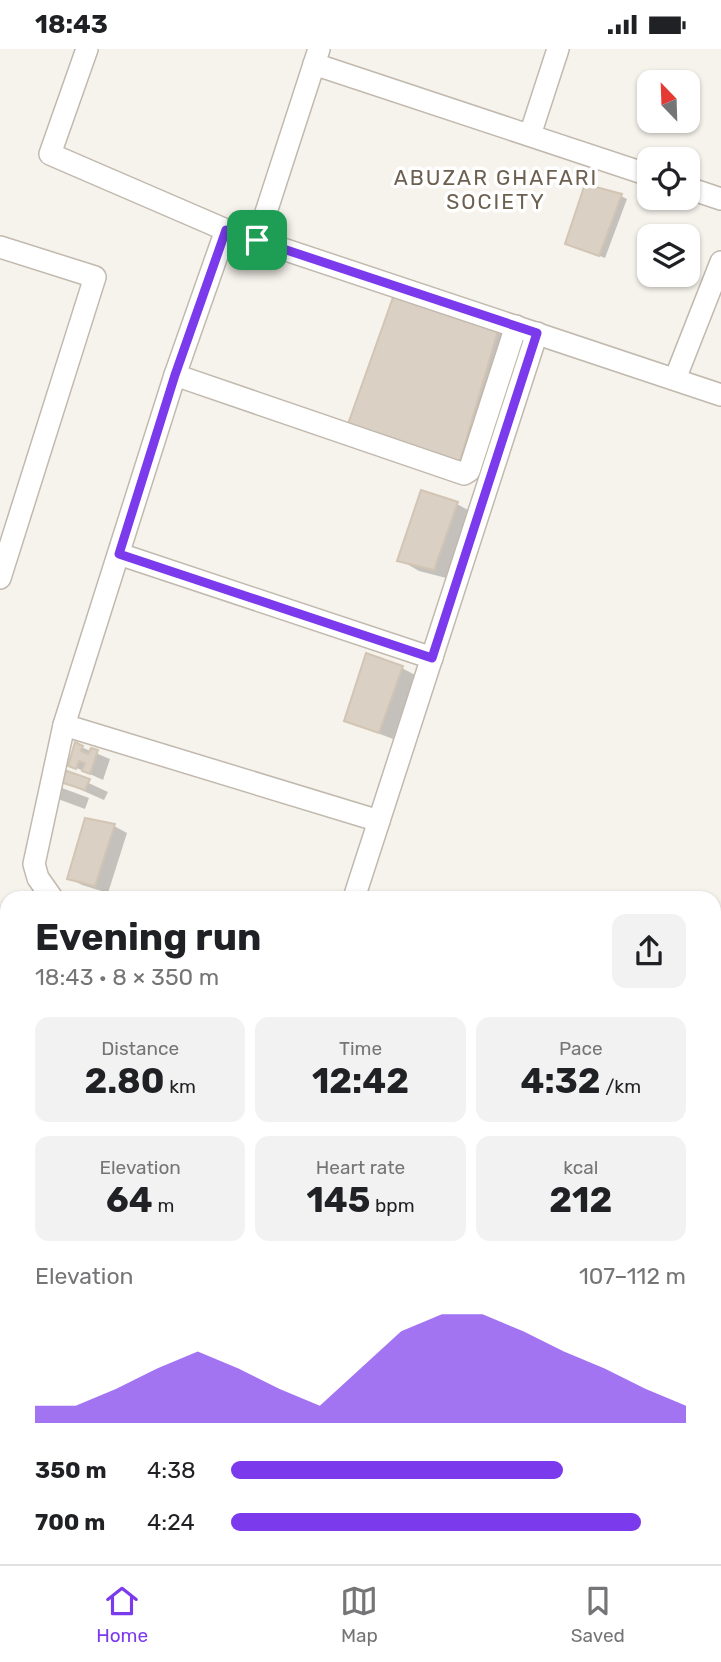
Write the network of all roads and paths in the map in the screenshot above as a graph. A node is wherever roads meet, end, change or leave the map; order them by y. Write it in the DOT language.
graph roads {
  1 [pos="87,49"];
  2 [pos="558,49"];
  3 [pos="317,56"];
  4 [pos="530,135"];
  5 [pos="637,171"];
  6 [pos="700,192"];
  7 [pos="721,199"];
  8 [pos="226,230"];
  9 [pos="257,240"];
  10 [pos="0,247"];
  11 [pos="721,262"];
  12 [pos="516,326"];
  13 [pos="537,333"];
  14 [pos="175,375"];
  15 [pos="675,379"];
  16 [pos="721,395"];
  17 [pos="119,554"];
  18 [pos="0,578"];
  19 [pos="432,658"];
  20 [pos="64,725"];
  21 [pos="379,821"];
  22 [pos="47,891"];
  23 [pos="357,891"];
  1 -- 8 [label="street"];
  2 -- 4 [label="street"];
  3 -- 4 [label="street"];
  3 -- 9 [label="street"];
  4 -- 5 [label="street"];
  6 -- 7 [label="street"];
  8 -- 9 [label="street"];
  8 -- 14 [label="street"];
  9 -- 12 [label="street"];
  10 -- 18 [label="street"];
  11 -- 15 [label="street"];
  12 -- 13 [label="street"];
  12 -- 14 [label="street"];
  13 -- 15 [label="street"];
  13 -- 19 [label="street"];
  14 -- 17 [label="street"];
  15 -- 16 [label="street"];
  17 -- 19 [label="street"];
  17 -- 20 [label="street"];
  19 -- 21 [label="street"];
  20 -- 21 [label="street"];
  20 -- 22 [label="street"];
  21 -- 23 [label="street"];
}
